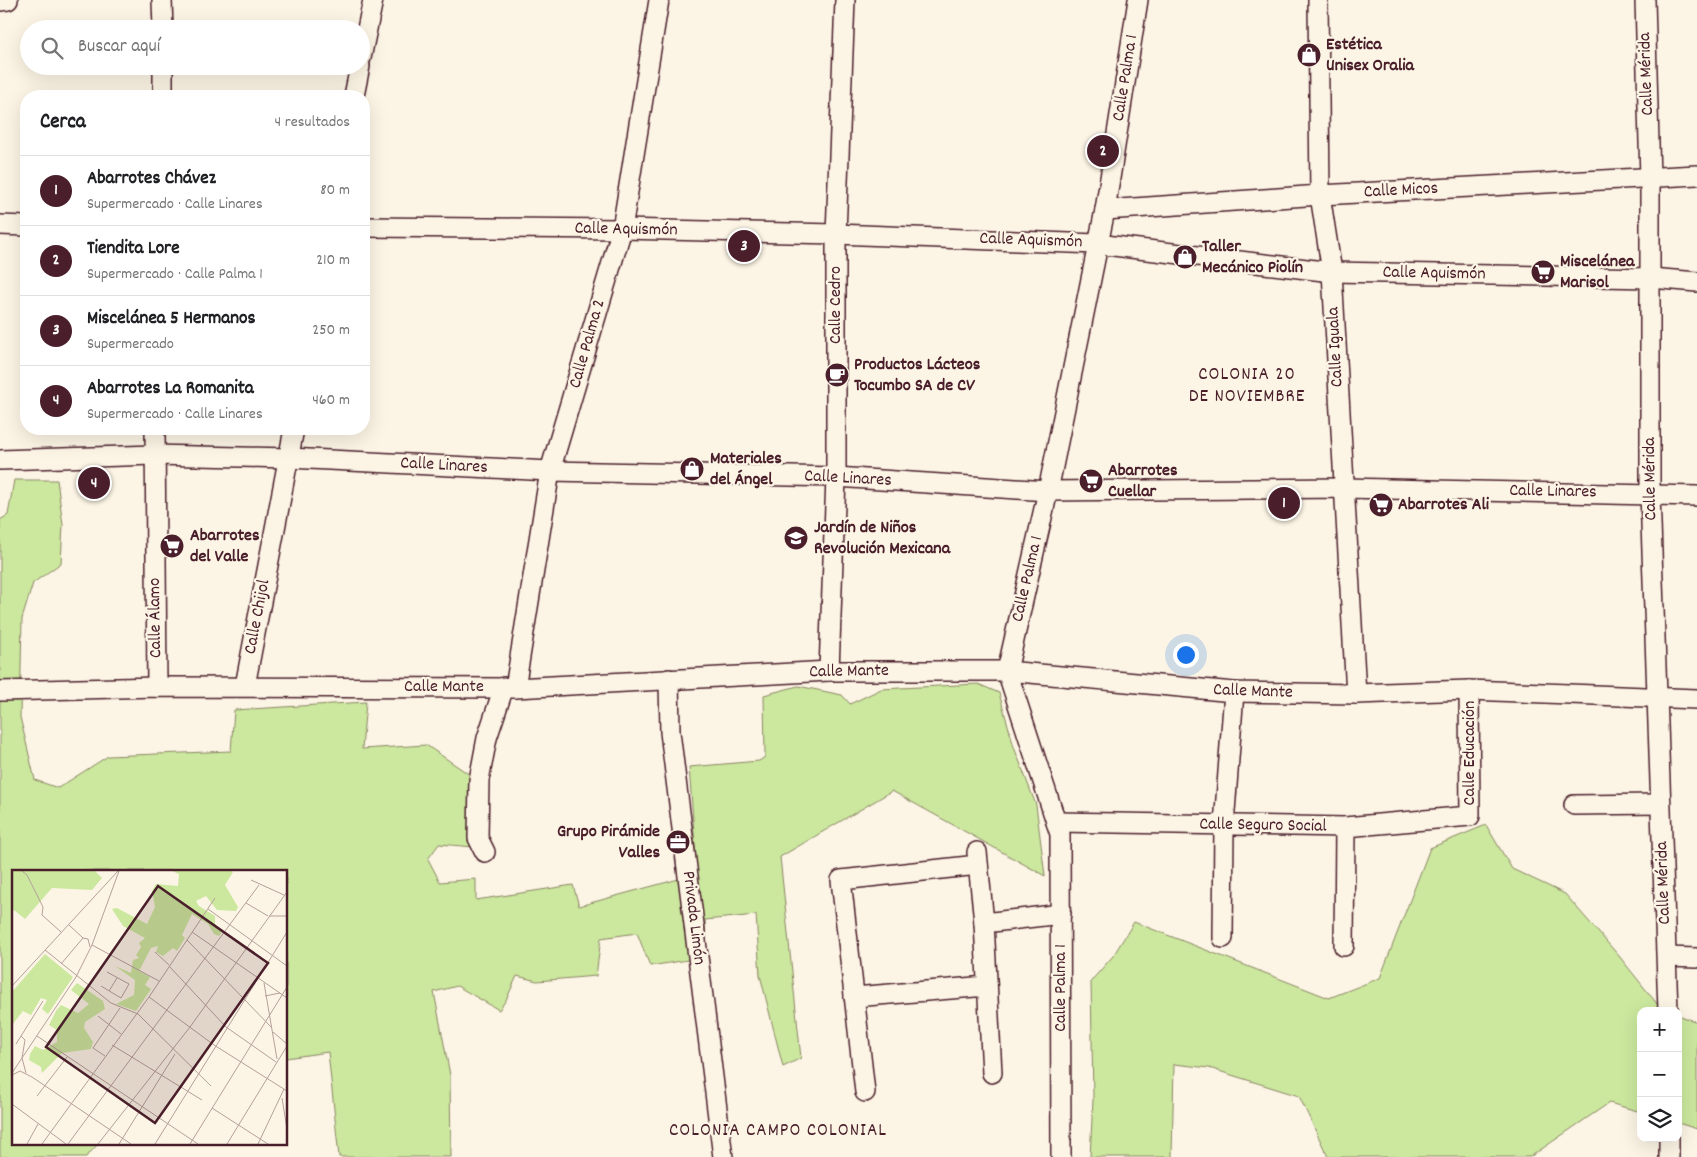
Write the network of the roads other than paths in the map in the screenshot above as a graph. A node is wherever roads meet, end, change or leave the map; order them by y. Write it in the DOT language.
graph roads {
  1 [pos="8,0"];
  2 [pos="162,0"];
  3 [pos="373,0"];
  4 [pos="659,0"];
  5 [pos="845,0"];
  6 [pos="1138,0"];
  7 [pos="1318,0"];
  8 [pos="1645,0"];
  9 [pos="0,1"];
  10 [pos="162,20"];
  11 [pos="369,20"];
  12 [pos="163,75"];
  13 [pos="358,75"];
  14 [pos="163,90"];
  15 [pos="355,90"];
  16 [pos="1697,175"];
  17 [pos="1650,178"];
  18 [pos="1320,195"];
  19 [pos="1105,210"];
  20 [pos="0,225"];
  21 [pos="20,226"];
  22 [pos="370,227"];
  23 [pos="622,229"];
  24 [pos="836,234"];
  25 [pos="1097,244"];
  26 [pos="1332,272"];
  27 [pos="1651,278"];
  28 [pos="1697,282"];
  29 [pos="155,435"];
  30 [pos="293,435"];
  31 [pos="154,455"];
  32 [pos="289,458"];
  33 [pos="0,460"];
  34 [pos="550,471"];
  35 [pos="836,477"];
  36 [pos="1344,488"];
  37 [pos="1048,491"];
  38 [pos="1650,494"];
  39 [pos="1697,496"];
  40 [pos="829,671"];
  41 [pos="1007,671"];
  42 [pos="669,679"];
  43 [pos="245,686"];
  44 [pos="157,687"];
  45 [pos="510,687"];
  46 [pos="1469,690"];
  47 [pos="0,691"];
  48 [pos="1234,692"];
  49 [pos="1356,694"];
  50 [pos="1658,698"];
  51 [pos="1697,699"];
  52 [pos="1660,804"];
  53 [pos="1574,805"];
  54 [pos="1470,816"];
  55 [pos="1056,822"];
  56 [pos="1224,825"];
  57 [pos="1345,827"];
  58 [pos="485,852"];
  59 [pos="1061,914"];
  60 [pos="984,923"];
  61 [pos="1223,938"];
  62 [pos="1344,946"];
  63 [pos="1667,957"];
  64 [pos="1697,958"];
  65 [pos="987,986"];
  66 [pos="854,997"];
  67 [pos="1668,1007"];
  68 [pos="992,1073"];
  69 [pos="865,1092"];
  70 [pos="1669,1142"];
  71 [pos="723,1157"];
  72 [pos="1061,1157"];
  73 [pos="1669,1157"];
  1 -- 9 [label="street"];
  2 -- 10 [label="street"];
  3 -- 11 [label="street"];
  4 -- 23 [label="street, Calle Palma 2"];
  5 -- 24 [label="street, Calle Cedro"];
  6 -- 19 [label="street, Calle Palma 1"];
  7 -- 18 [label="street, Calle Iguala"];
  8 -- 17 [label="street, Calle Mérida"];
  12 -- 14 [label="street"];
  13 -- 15 [label="street"];
  16 -- 17 [label="street, Calle Micos"];
  17 -- 18 [label="street, Calle Micos"];
  17 -- 27 [label="street, Calle Mérida"];
  18 -- 19 [label="street, Calle Micos"];
  18 -- 26 [label="street, Calle Iguala"];
  19 -- 25 [label="street, Calle Palma 1"];
  20 -- 21 [label="street"];
  22 -- 23 [label="street, Calle Aquismón"];
  23 -- 24 [label="street, Calle Aquismón"];
  23 -- 34 [label="street, Calle Palma 2"];
  24 -- 25 [label="street, Calle Aquismón"];
  24 -- 35 [label="street, Calle Cedro"];
  25 -- 26 [label="street, Calle Aquismón"];
  25 -- 37 [label="street, Calle Palma 1"];
  26 -- 27 [label="street, Calle Aquismón"];
  26 -- 36 [label="street, Calle Iguala"];
  27 -- 28 [label="street, Calle Aquismón"];
  27 -- 38 [label="street, Calle Mérida"];
  29 -- 31 [label="street, Calle Álamo"];
  30 -- 32 [label="street, Calle Chijol"];
  31 -- 32 [label="street, Calle Linares"];
  31 -- 33 [label="street, Calle Linares"];
  31 -- 44 [label="street, Calle Álamo"];
  32 -- 34 [label="street, Calle Linares"];
  32 -- 43 [label="street, Calle Chijol"];
  34 -- 35 [label="street, Calle Linares"];
  34 -- 45 [label="street, Calle Palma 2"];
  35 -- 37 [label="street, Calle Linares"];
  35 -- 40 [label="street, Calle Cedro"];
  36 -- 37 [label="street, Calle Linares"];
  36 -- 38 [label="street, Calle Linares"];
  36 -- 49 [label="street, Calle Iguala"];
  37 -- 41 [label="street, Calle Palma 1"];
  38 -- 39 [label="street, Calle Linares"];
  38 -- 50 [label="street, Calle Mérida"];
  40 -- 41 [label="street, Calle Mante"];
  40 -- 42 [label="street, Calle Mante"];
  41 -- 48 [label="street, Calle Mante"];
  41 -- 55 [label="street, Calle Palma 1"];
  42 -- 45 [label="street, Calle Mante"];
  42 -- 71 [label="street, Privada Limón"];
  43 -- 44 [label="street, Calle Mante"];
  43 -- 45 [label="street, Calle Mante"];
  44 -- 47 [label="street, Calle Mante"];
  45 -- 58 [label="street, Calle Palma 2"];
  46 -- 49 [label="street, Calle Mante"];
  46 -- 50 [label="street, Calle Mante"];
  46 -- 54 [label="street, Calle Educación"];
  48 -- 49 [label="street, Calle Mante"];
  48 -- 56 [label="street"];
  50 -- 51 [label="street, Calle Mante"];
  50 -- 52 [label="street, Calle Mérida"];
  52 -- 53 [label="street"];
  52 -- 63 [label="street, Calle Mérida"];
  54 -- 57 [label="street, Calle Seguro Social"];
  55 -- 56 [label="street, Calle Seguro Social"];
  55 -- 59 [label="street, Calle Palma 1"];
  56 -- 57 [label="street, Calle Seguro Social"];
  56 -- 61 [label="street"];
  57 -- 62 [label="street"];
  59 -- 60 [label="street"];
  59 -- 72 [label="street, Calle Palma 1"];
  60 -- 65 [label="street"];
  60 -- 66 [label="street"];
  63 -- 64 [label="street"];
  63 -- 67 [label="street, Calle Mérida"];
  65 -- 66 [label="street"];
  65 -- 68 [label="street"];
  66 -- 69 [label="street"];
  70 -- 73 [label="street"];
}
